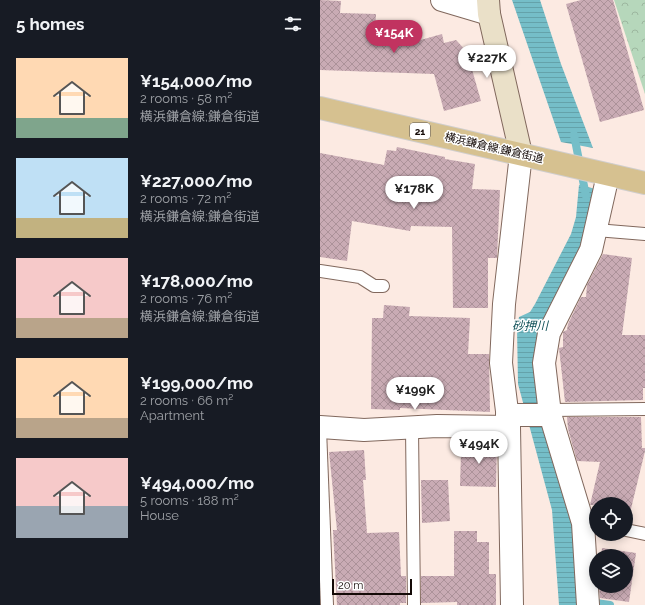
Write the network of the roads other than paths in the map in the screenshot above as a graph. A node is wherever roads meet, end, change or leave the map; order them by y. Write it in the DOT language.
graph roads {
  1 [pos="442,0"];
  2 [pos="489,7"];
  3 [pos="320,108"];
  4 [pos="521,154"];
  5 [pos="604,174"];
  6 [pos="645,183"];
  7 [pos="596,230"];
  8 [pos="645,234"];
  9 [pos="320,271"];
  10 [pos="383,286"];
  11 [pos="645,409"];
  12 [pos="550,412"];
  13 [pos="508,421"];
  14 [pos="320,428"];
  15 [pos="412,428"];
  16 [pos="589,520"];
  17 [pos="633,531"];
  18 [pos="645,534"];
  19 [pos="590,541"];
  20 [pos="588,599"];
  21 [pos="326,605"];
  22 [pos="414,605"];
  23 [pos="512,605"];
  1 -- 2 [label="street"];
  2 -- 4 [label="street"];
  3 -- 4 [label="main road, 横浜鎌倉線;鎌倉街道 / 21"];
  4 -- 5 [label="main road, 横浜鎌倉線;鎌倉街道 / 21"];
  4 -- 13 [label="street"];
  5 -- 6 [label="main road, 横浜鎌倉線;鎌倉街道 / 21"];
  5 -- 7 [label="street"];
  7 -- 8 [label="lane"];
  7 -- 12 [label="street"];
  9 -- 10 [label="lane"];
  11 -- 12 [label="lane"];
  12 -- 13 [label="street"];
  12 -- 16 [label="street"];
  13 -- 15 [label="street"];
  13 -- 23 [label="street"];
  14 -- 15 [label="street"];
  14 -- 21 [label="lane"];
  15 -- 22 [label="lane"];
  17 -- 18 [label="lane"];
  19 -- 20 [label="street"];
}
